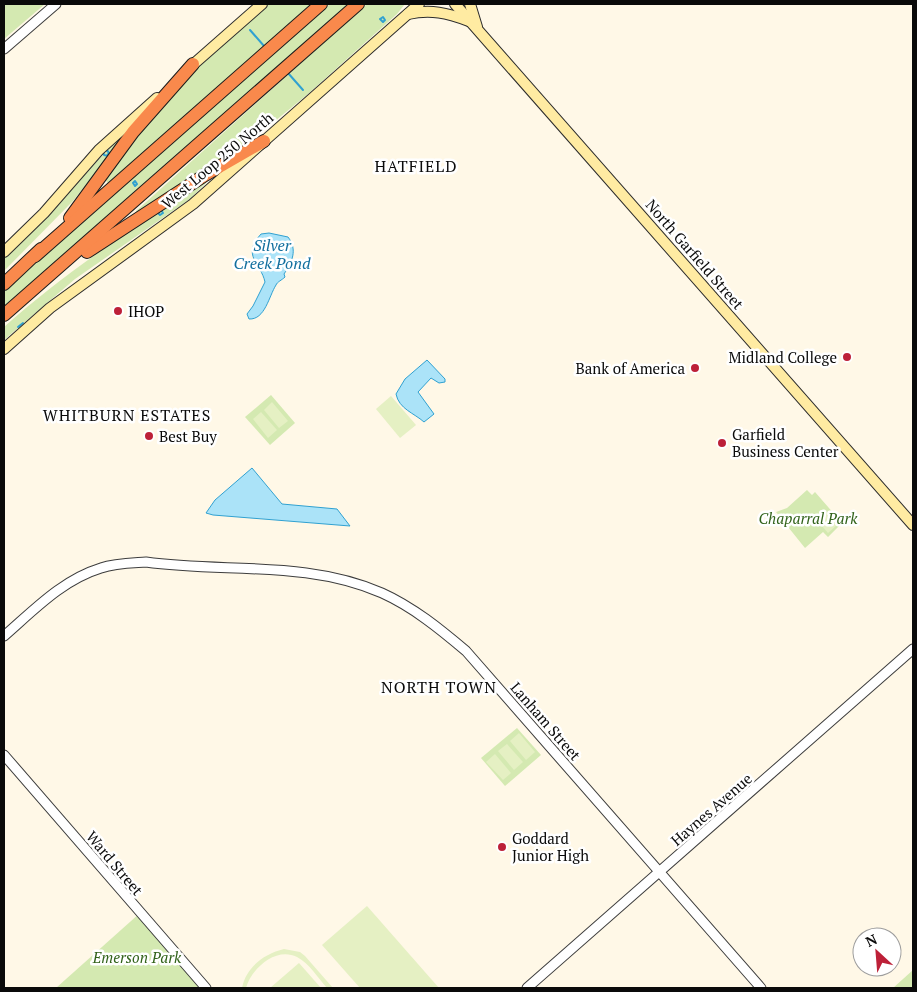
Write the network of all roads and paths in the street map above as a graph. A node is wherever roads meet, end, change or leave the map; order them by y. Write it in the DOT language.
graph roads {
  1 [pos="56,4"];
  2 [pos="262,4"];
  3 [pos="321,4"];
  4 [pos="358,4"];
  5 [pos="410,4"];
  6 [pos="419,4"];
  7 [pos="454,4"];
  8 [pos="470,4"];
  9 [pos="407,14"];
  10 [pos="469,20"];
  11 [pos="478,30"];
  12 [pos="4,49"];
  13 [pos="193,64"];
  14 [pos="264,141"];
  15 [pos="4,252"];
  16 [pos="35,256"];
  17 [pos="4,284"];
  18 [pos="15,306"];
  19 [pos="4,316"];
  20 [pos="4,349"];
  21 [pos="913,525"];
  22 [pos="4,636"];
  23 [pos="913,649"];
  24 [pos="4,756"];
  25 [pos="660,872"];
  26 [pos="206,988"];
  27 [pos="527,988"];
  28 [pos="761,988"];
  1 -- 12 [label="street"];
  2 -- 13 [label="main road"];
  3 -- 16 [label="highway"];
  4 -- 18 [label="highway"];
  5 -- 9 [label="main road"];
  6 -- 9 [label="main road, West Loop 250 North"];
  7 -- 10 [label="main road, North Garfield Street"];
  8 -- 11 [label="main road"];
  9 -- 10 [label="main road"];
  9 -- 14 [label="main road, West Loop 250 North"];
  10 -- 11 [label="main road, North Garfield Street"];
  11 -- 21 [label="main road, North Garfield Street"];
  13 -- 15 [label="main road"];
  13 -- 16 [label="highway"];
  14 -- 18 [label="highway"];
  14 -- 20 [label="main road, West Loop 250 North"];
  16 -- 17 [label="highway"];
  18 -- 19 [label="highway"];
  22 -- 25 [label="street, Lanham Street"];
  23 -- 25 [label="street, Haynes Avenue"];
  24 -- 26 [label="street, Ward Street"];
  25 -- 27 [label="street, Haynes Avenue"];
  25 -- 28 [label="street, Lanham Street"];
}
